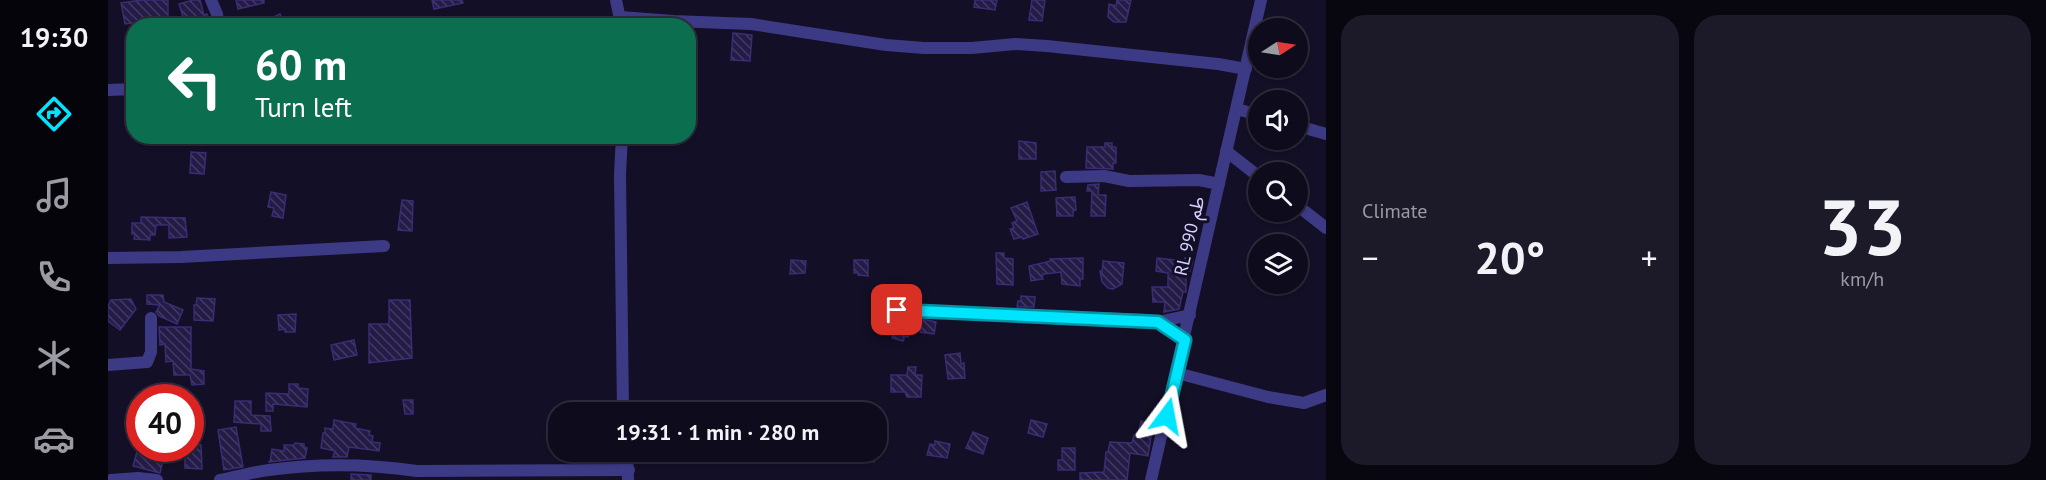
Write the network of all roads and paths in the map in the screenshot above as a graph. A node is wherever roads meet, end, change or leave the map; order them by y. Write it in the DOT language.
graph roads {
  1 [pos="211,0"];
  2 [pos="616,0"];
  3 [pos="1262,0"];
  4 [pos="218,18"];
  5 [pos="619,18"];
  6 [pos="696,22"];
  7 [pos="1246,69"];
  8 [pos="126,89"];
  9 [pos="108,90"];
  10 [pos="1237,109"];
  11 [pos="1248,112"];
  12 [pos="1308,129"];
  13 [pos="1326,134"];
  14 [pos="622,144"];
  15 [pos="1226,151"];
  16 [pos="1248,168"];
  17 [pos="1066,177"];
  18 [pos="1219,184"];
  19 [pos="1308,214"];
  20 [pos="1326,228"];
  21 [pos="384,246"];
  22 [pos="108,258"];
  23 [pos="897,310"];
  24 [pos="1190,315"];
  25 [pos="152,318"];
  26 [pos="1158,322"];
  27 [pos="1185,340"];
  28 [pos="108,365"];
  29 [pos="1177,374"];
  30 [pos="1326,395"];
  31 [pos="623,402"];
  32 [pos="628,475"];
  33 [pos="111,480"];
  34 [pos="157,480"];
  35 [pos="220,480"];
  36 [pos="1151,480"];
  1 -- 4 [label="street"];
  2 -- 5 [label="street"];
  3 -- 7 [label="street, RL طم 990"];
  6 -- 7 [label="street"];
  7 -- 10 [label="street, RL طم 990"];
  8 -- 9 [label="street"];
  10 -- 11 [label="street"];
  10 -- 15 [label="street, RL طم 990"];
  12 -- 13 [label="street"];
  14 -- 31 [label="street"];
  15 -- 16 [label="street"];
  15 -- 18 [label="street, RL طم 990"];
  17 -- 18 [label="street"];
  18 -- 24 [label="street, RL طم 990"];
  19 -- 20 [label="street"];
  21 -- 22 [label="street"];
  23 -- 26 [label="street"];
  24 -- 26 [label="street"];
  24 -- 27 [label="street, RL طم 990"];
  25 -- 28 [label="street"];
  26 -- 27 [label="street"];
  27 -- 29 [label="street, RL طم 990"];
  29 -- 30 [label="street"];
  29 -- 36 [label="street, RL طم 990"];
  32 -- 35 [label="street"];
  33 -- 34 [label="street"];
}
